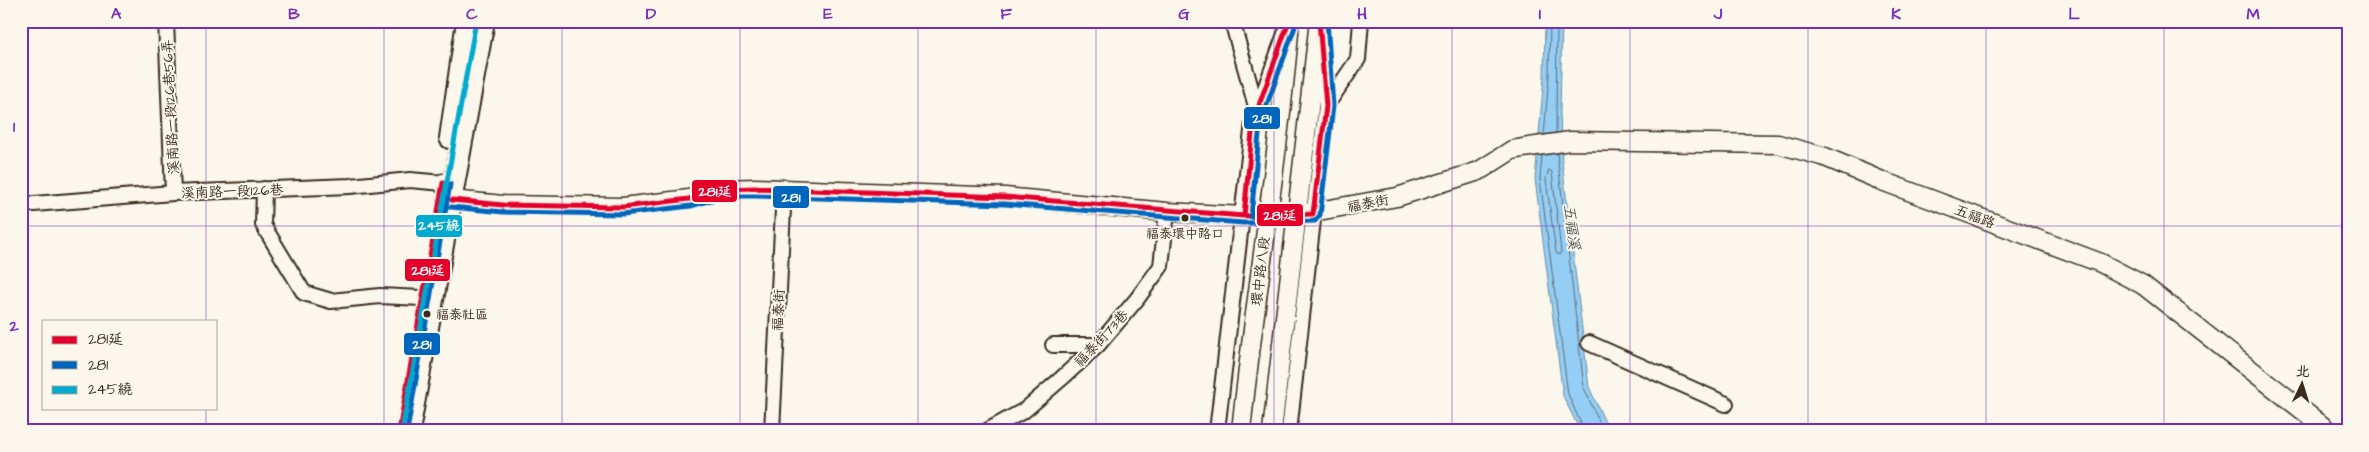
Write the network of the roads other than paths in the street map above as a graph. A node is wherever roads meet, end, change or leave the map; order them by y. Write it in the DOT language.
graph roads {
  1 [pos="166,21"];
  2 [pos="467,21"];
  3 [pos="484,21"];
  4 [pos="1232,21"];
  5 [pos="1289,21"];
  6 [pos="1361,21"];
  7 [pos="1319,22"];
  8 [pos="1326,106"];
  9 [pos="1257,110"];
  10 [pos="1523,148"];
  11 [pos="784,189"];
  12 [pos="264,190"];
  13 [pos="447,191"];
  14 [pos="174,193"];
  15 [pos="21,206"];
  16 [pos="1167,212"];
  17 [pos="1304,214"];
  18 [pos="1244,216"];
  19 [pos="1267,216"];
  20 [pos="426,292"];
  21 [pos="1589,343"];
  22 [pos="1053,345"];
  23 [pos="1098,345"];
  24 [pos="1726,404"];
  25 [pos="399,431"];
  26 [pos="409,431"];
  27 [pos="772,431"];
  28 [pos="987,431"];
  29 [pos="1217,431"];
  30 [pos="1241,431"];
  31 [pos="1272,431"];
  32 [pos="1289,431"];
  33 [pos="2329,431"];
  1 -- 14 [label="street, 溪南路一段126巷56弄"];
  2 -- 13 [label="main road"];
  3 -- 13 [label="main road"];
  4 -- 9 [label="street, 環中路八段"];
  5 -- 9 [label="street, 環中路八段"];
  5 -- 19 [label="street, 環中路八段"];
  6 -- 8 [label="street"];
  7 -- 8 [label="street"];
  7 -- 17 [label="street"];
  8 -- 17 [label="street"];
  9 -- 18 [label="street, 環中路八段"];
  10 -- 17 [label="street, 福泰街"];
  10 -- 33 [label="street, 五福路"];
  11 -- 13 [label="street, 福泰街"];
  11 -- 16 [label="street, 福泰街"];
  11 -- 27 [label="street, 福泰街"];
  12 -- 13 [label="street, 溪南路一段126巷"];
  12 -- 14 [label="street, 溪南路一段126巷"];
  12 -- 20 [label="street"];
  13 -- 20 [label="main road"];
  14 -- 15 [label="street, 溪南路一段126巷"];
  16 -- 18 [label="street, 福泰街"];
  16 -- 23 [label="street, 福泰街73巷"];
  17 -- 19 [label="street, 福泰街"];
  17 -- 31 [label="street"];
  17 -- 32 [label="street"];
  18 -- 19 [label="street, 福泰街"];
  18 -- 29 [label="street, 環中路八段"];
  19 -- 30 [label="street, 環中路八段"];
  20 -- 25 [label="main road"];
  20 -- 26 [label="main road"];
  21 -- 24 [label="street"];
  22 -- 23 [label="street"];
  23 -- 28 [label="street, 福泰街73巷"];
}
